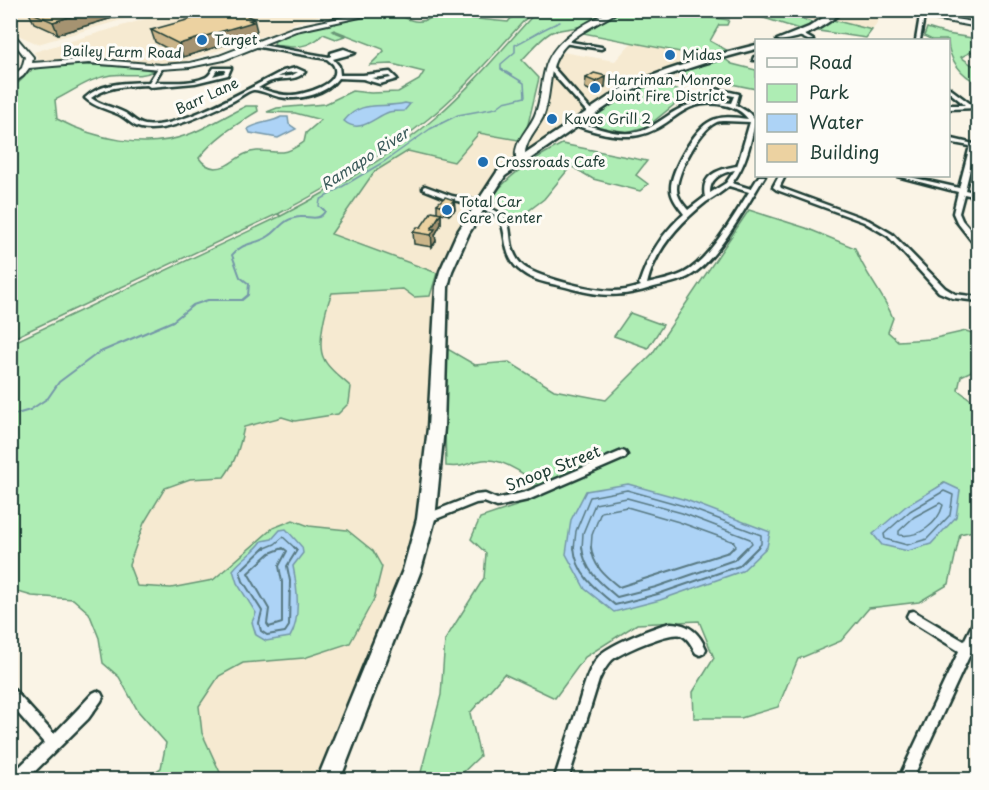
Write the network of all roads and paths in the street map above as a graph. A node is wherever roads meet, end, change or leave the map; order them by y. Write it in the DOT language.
graph roads {
  1 [pos="389,10"];
  2 [pos="617,10"];
  3 [pos="841,10"];
  4 [pos="890,10"];
  5 [pos="922,16"];
  6 [pos="978,26"];
  7 [pos="10,32"];
  8 [pos="799,34"];
  9 [pos="784,39"];
  10 [pos="809,39"];
  11 [pos="918,39"];
  12 [pos="565,42"];
  13 [pos="259,43"];
  14 [pos="755,47"];
  15 [pos="601,48"];
  16 [pos="28,63"];
  17 [pos="549,66"];
  18 [pos="161,67"];
  19 [pos="337,76"];
  20 [pos="363,77"];
  21 [pos="209,78"];
  22 [pos="271,79"];
  23 [pos="10,83"];
  24 [pos="150,84"];
  25 [pos="253,88"];
  26 [pos="950,90"];
  27 [pos="716,91"];
  28 [pos="978,105"];
  29 [pos="733,106"];
  30 [pos="950,106"];
  31 [pos="970,106"];
  32 [pos="590,112"];
  33 [pos="754,120"];
  34 [pos="574,123"];
  35 [pos="950,140"];
  36 [pos="976,146"];
  37 [pos="520,159"];
  38 [pos="740,166"];
  39 [pos="761,177"];
  40 [pos="781,177"];
  41 [pos="904,177"];
  42 [pos="728,184"];
  43 [pos="425,188"];
  44 [pos="961,190"];
  45 [pos="752,191"];
  46 [pos="978,195"];
  47 [pos="708,198"];
  48 [pos="480,206"];
  49 [pos="687,213"];
  50 [pos="978,243"];
  51 [pos="645,287"];
  52 [pos="978,299"];
  53 [pos="622,455"];
  54 [pos="426,519"];
  55 [pos="913,616"];
  56 [pos="978,626"];
  57 [pos="700,649"];
  58 [pos="967,649"];
  59 [pos="10,694"];
  60 [pos="97,697"];
  61 [pos="53,743"];
  62 [pos="16,780"];
  63 [pos="328,780"];
  64 [pos="561,780"];
  65 [pos="905,780"];
  1 -- 13 [label="street, Bailey Farm Road"];
  2 -- 12 [label="street"];
  3 -- 8 [label="main road"];
  4 -- 5 [label="street"];
  5 -- 6 [label="street"];
  5 -- 11 [label="street"];
  7 -- 16 [label="street"];
  8 -- 9 [label="main road"];
  8 -- 10 [label="street"];
  12 -- 15 [label="street"];
  12 -- 17 [label="street"];
  13 -- 18 [label="street, Bailey Farm Road"];
  13 -- 19 [label="street"];
  14 -- 32 [label="main road"];
  16 -- 18 [label="street, Bailey Farm Road"];
  16 -- 23 [label="street"];
  17 -- 32 [label="street"];
  17 -- 37 [label="street"];
  18 -- 24 [label="street"];
  19 -- 20 [label="street"];
  19 -- 25 [label="street, Barr Lane"];
  20 -- 20 [label="street"];
  21 -- 24 [label="street"];
  22 -- 22 [label="street"];
  22 -- 25 [label="street"];
  24 -- 25 [label="street, Barr Lane"];
  26 -- 31 [label="street"];
  27 -- 29 [label="street"];
  28 -- 31 [label="street"];
  29 -- 33 [label="street"];
  29 -- 34 [label="street"];
  30 -- 31 [label="street"];
  32 -- 34 [label="main road"];
  33 -- 38 [label="street"];
  33 -- 49 [label="street"];
  34 -- 37 [label="main road"];
  35 -- 36 [label="street"];
  36 -- 44 [label="street"];
  37 -- 48 [label="main road"];
  38 -- 42 [label="street"];
  38 -- 47 [label="street"];
  39 -- 45 [label="street"];
  40 -- 52 [label="street"];
  41 -- 44 [label="street"];
  42 -- 45 [label="street"];
  42 -- 47 [label="street"];
  43 -- 48 [label="street"];
  44 -- 46 [label="street"];
  44 -- 50 [label="street"];
  45 -- 51 [label="street"];
  47 -- 49 [label="street"];
  48 -- 51 [label="street"];
  48 -- 54 [label="main road"];
  49 -- 51 [label="street"];
  53 -- 54 [label="street, Snoop Street"];
  54 -- 63 [label="main road"];
  55 -- 58 [label="street"];
  56 -- 58 [label="street"];
  57 -- 64 [label="street"];
  58 -- 65 [label="street"];
  59 -- 61 [label="street"];
  60 -- 61 [label="street"];
  61 -- 62 [label="street"];
}
